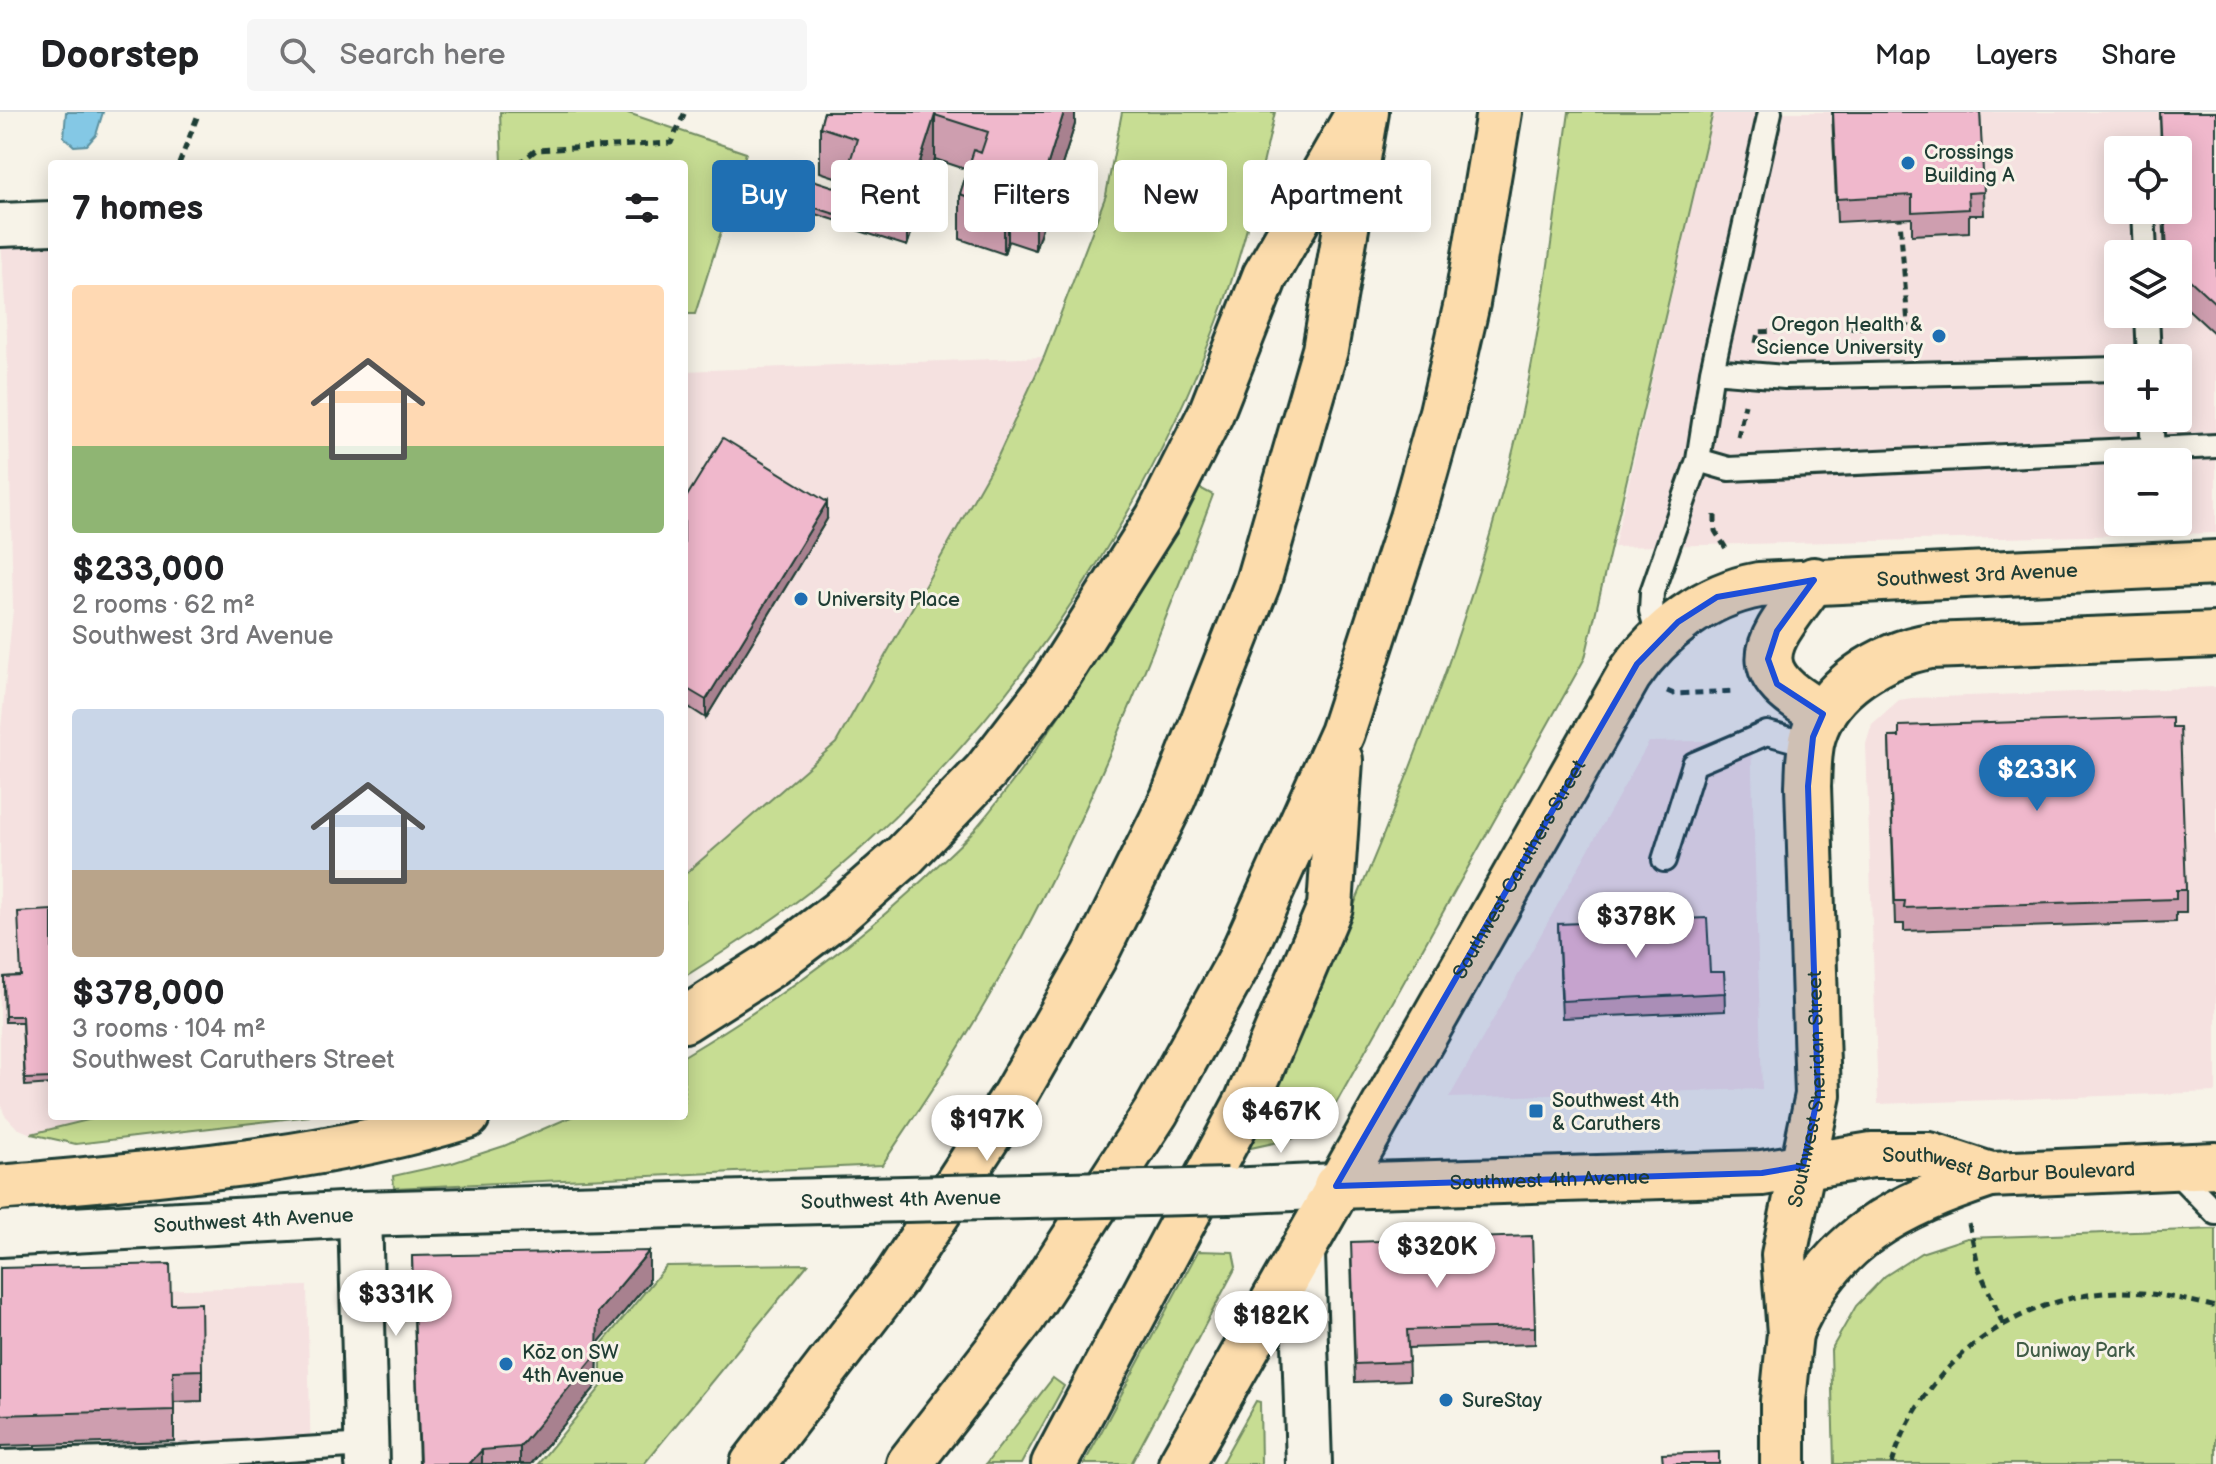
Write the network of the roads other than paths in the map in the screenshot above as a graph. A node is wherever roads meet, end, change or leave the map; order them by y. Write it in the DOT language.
graph roads {
  1 [pos="1359,112"];
  2 [pos="1366,112"];
  3 [pos="1499,112"];
  4 [pos="1770,112"];
  5 [pos="48,223"];
  6 [pos="0,225"];
  7 [pos="2104,369"];
  8 [pos="1712,371"];
  9 [pos="2216,446"];
  10 [pos="2174,448"];
  11 [pos="2104,451"];
  12 [pos="1698,460"];
  13 [pos="2216,563"];
  14 [pos="1814,580"];
  15 [pos="1739,589"];
  16 [pos="1655,624"];
  17 [pos="2216,635"];
  18 [pos="1817,729"];
  19 [pos="1342,733"];
  20 [pos="1664,860"];
  21 [pos="688,1017"];
  22 [pos="452,1120"];
  23 [pos="2216,1165"];
  24 [pos="1803,1166"];
  25 [pos="2170,1166"];
  26 [pos="1976,1179"];
  27 [pos="1336,1186"];
  28 [pos="0,1188"];
  29 [pos="2216,1213"];
  30 [pos="360,1214"];
  31 [pos="0,1234"];
  32 [pos="1302,1253"];
  33 [pos="1790,1333"];
  34 [pos="366,1455"];
  35 [pos="0,1462"];
  36 [pos="753,1464"];
  37 [pos="909,1464"];
  38 [pos="1054,1464"];
  39 [pos="1181,1464"];
  40 [pos="1309,1464"];
  41 [pos="1783,1464"];
  1 -- 21 [label="main road"];
  2 -- 36 [label="main road"];
  3 -- 19 [label="main road"];
  4 -- 8 [label="lane"];
  5 -- 6 [label="street"];
  7 -- 8 [label="lane"];
  8 -- 12 [label="lane"];
  9 -- 10 [label="lane"];
  11 -- 12 [label="lane"];
  12 -- 16 [label="lane"];
  13 -- 14 [label="main road, Southwest 3rd Avenue"];
  14 -- 15 [label="main road, Southwest 3rd Avenue"];
  14 -- 18 [label="main road"];
  15 -- 16 [label="main road, Southwest Caruthers Street"];
  16 -- 27 [label="main road, Southwest Caruthers Street"];
  17 -- 18 [label="main road"];
  18 -- 20 [label="lane"];
  18 -- 24 [label="main road, Southwest Sheridan Street"];
  19 -- 37 [label="main road"];
  19 -- 38 [label="main road"];
  22 -- 28 [label="main road"];
  23 -- 25 [label="main road, Southwest Barbur Boulevard"];
  24 -- 26 [label="main road, Southwest Barbur Boulevard"];
  24 -- 27 [label="main road, Southwest 4th Avenue"];
  24 -- 33 [label="main road, Southwest Sheridan Street"];
  25 -- 26 [label="main road, Southwest Barbur Boulevard"];
  25 -- 29 [label="lane"];
  26 -- 33 [label="main road"];
  27 -- 30 [label="main road, Southwest 4th Avenue, bridge"];
  27 -- 32 [label="main road, Southwest Caruthers Street"];
  30 -- 31 [label="main road, Southwest 4th Avenue"];
  30 -- 34 [label="street"];
  32 -- 39 [label="main road, Southwest Caruthers Street"];
  32 -- 40 [label="main road"];
  33 -- 41 [label="main road, Southwest Sheridan Street"];
  34 -- 35 [label="lane"];
}
